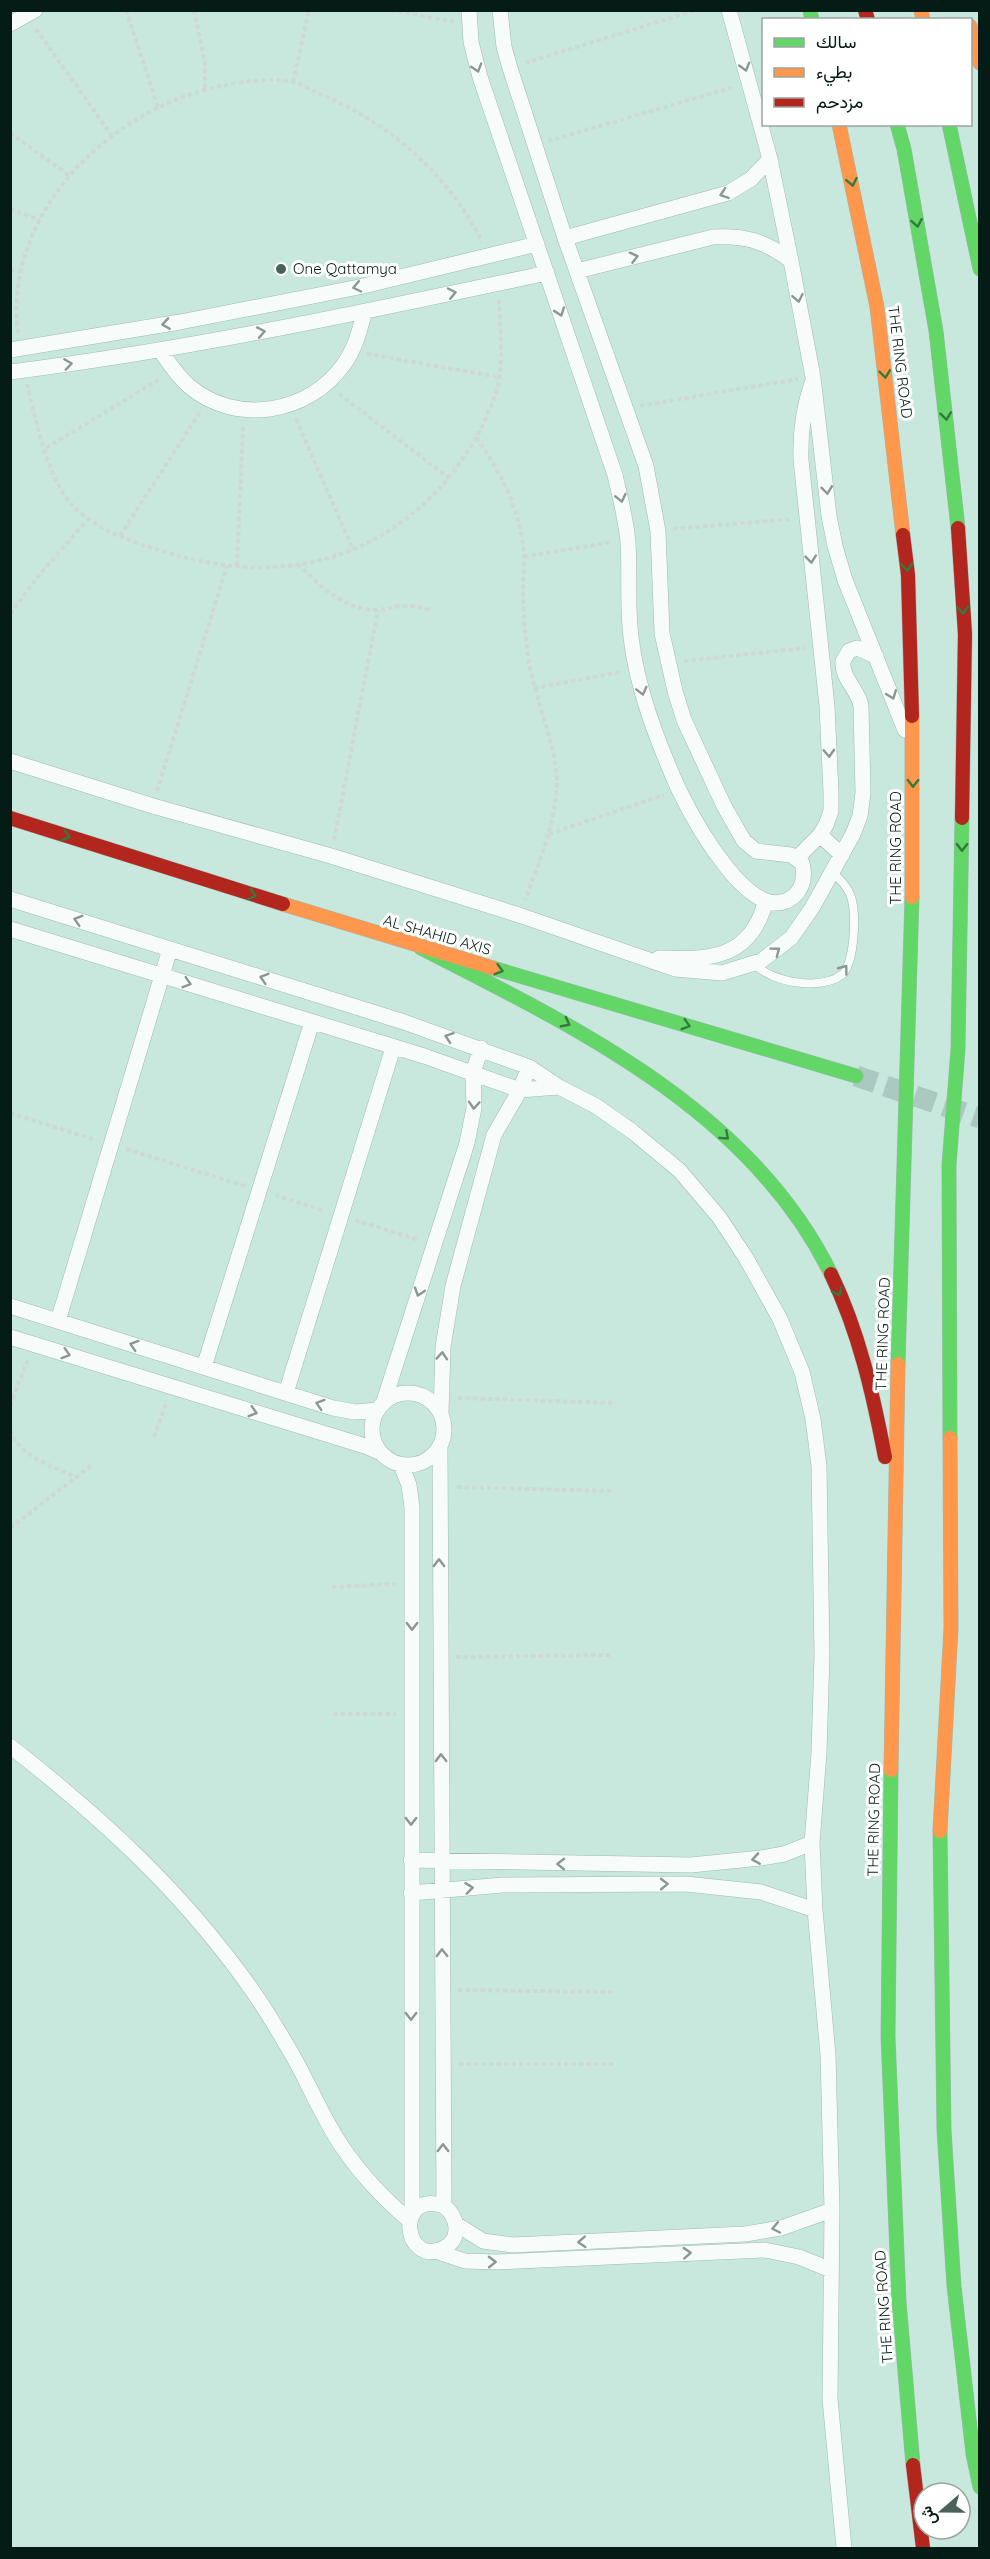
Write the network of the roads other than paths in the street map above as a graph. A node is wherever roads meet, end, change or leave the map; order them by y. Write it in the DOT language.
graph roads {
  1 [pos="500,10"];
  2 [pos="729,10"];
  3 [pos="30,13"];
  4 [pos="469,17"];
  5 [pos="10,24"];
  6 [pos="972,33"];
  7 [pos="980,63"];
  8 [pos="839,126"];
  9 [pos="898,126"];
  10 [pos="950,126"];
  11 [pos="770,159"];
  12 [pos="565,238"];
  13 [pos="537,244"];
  14 [pos="791,261"];
  15 [pos="980,269"];
  16 [pos="577,271"];
  17 [pos="547,273"];
  18 [pos="364,313"];
  19 [pos="15,349"];
  20 [pos="160,350"];
  21 [pos="17,371"];
  22 [pos="813,377"];
  23 [pos="876,656"];
  24 [pos="913,749"];
  25 [pos="10,761"];
  26 [pos="10,818"];
  27 [pos="820,836"];
  28 [pos="842,855"];
  29 [pos="797,858"];
  30 [pos="832,872"];
  31 [pos="10,899"];
  32 [pos="765,903"];
  33 [pos="10,929"];
  34 [pos="421,948"];
  35 [pos="170,949"];
  36 [pos="641,957"];
  37 [pos="754,964"];
  38 [pos="162,976"];
  39 [pos="312,1023"];
  40 [pos="393,1048"];
  41 [pos="481,1048"];
  42 [pos="529,1066"];
  43 [pos="473,1073"];
  44 [pos="856,1076"];
  45 [pos="559,1087"];
  46 [pos="520,1090"];
  47 [pos="10,1306"];
  48 [pos="58,1321"];
  49 [pos="10,1337"];
  50 [pos="204,1367"];
  51 [pos="286,1393"];
  52 [pos="380,1407"];
  53 [pos="441,1414"];
  54 [pos="440,1447"];
  55 [pos="381,1453"];
  56 [pos="401,1465"];
  57 [pos="894,1506"];
  58 [pos="10,1746"];
  59 [pos="812,1843"];
  60 [pos="411,1860"];
  61 [pos="442,1860"];
  62 [pos="441,1891"];
  63 [pos="411,1893"];
  64 [pos="815,1910"];
  65 [pos="444,2206"];
  66 [pos="832,2210"];
  67 [pos="411,2218"];
  68 [pos="456,2224"];
  69 [pos="435,2251"];
  70 [pos="831,2270"];
  71 [pos="980,2487"];
  72 [pos="844,2548"];
  73 [pos="923,2548"];
  1 -- 12 [label="street"];
  2 -- 11 [label="street, one-way"];
  3 -- 5 [label="street"];
  4 -- 13 [label="street, one-way"];
  6 -- 7 [label="main road"];
  8 -- 24 [label="main road, THE RING ROAD, one-way"];
  9 -- 71 [label="main road, one-way"];
  10 -- 15 [label="main road"];
  11 -- 12 [label="street, one-way"];
  11 -- 14 [label="street"];
  12 -- 16 [label="street"];
  13 -- 17 [label="street"];
  13 -- 19 [label="street, one-way"];
  16 -- 14 [label="street, one-way"];
  14 -- 22 [label="street, one-way"];
  16 -- 29 [label="street"];
  18 -- 17 [label="street, one-way"];
  17 -- 32 [label="street, one-way"];
  20 -- 18 [label="street, one-way"];
  18 -- 20 [label="street"];
  19 -- 21 [label="street"];
  21 -- 20 [label="street, one-way"];
  22 -- 23 [label="street, one-way"];
  22 -- 27 [label="street, one-way"];
  23 -- 24 [label="street, one-way"];
  23 -- 28 [label="street"];
  24 -- 57 [label="main road, THE RING ROAD, one-way"];
  25 -- 36 [label="street"];
  26 -- 34 [label="main road, AL SHAHID AXIS, one-way"];
  27 -- 28 [label="street"];
  27 -- 29 [label="street"];
  28 -- 30 [label="street"];
  29 -- 32 [label="street"];
  37 -- 30 [label="street, one-way"];
  37 -- 30 [label="lane, one-way"];
  35 -- 31 [label="street, one-way"];
  32 -- 36 [label="street"];
  33 -- 38 [label="street"];
  34 -- 44 [label="main road, AL SHAHID AXIS, one-way"];
  34 -- 57 [label="main road, one-way"];
  35 -- 38 [label="street"];
  41 -- 35 [label="street, one-way"];
  36 -- 37 [label="street"];
  38 -- 39 [label="street, one-way"];
  38 -- 48 [label="street"];
  39 -- 40 [label="street"];
  39 -- 50 [label="street"];
  40 -- 43 [label="street"];
  40 -- 51 [label="street"];
  41 -- 42 [label="street"];
  41 -- 43 [label="street"];
  42 -- 45 [label="street"];
  42 -- 46 [label="street"];
  43 -- 46 [label="street"];
  43 -- 52 [label="street, one-way"];
  45 -- 46 [label="street"];
  45 -- 59 [label="street"];
  53 -- 46 [label="street, one-way"];
  47 -- 48 [label="street"];
  50 -- 48 [label="street, one-way"];
  49 -- 55 [label="street, one-way"];
  50 -- 51 [label="street"];
  52 -- 51 [label="street, one-way"];
  52 -- 53 [label="street"];
  52 -- 55 [label="street"];
  53 -- 54 [label="street"];
  54 -- 56 [label="street"];
  61 -- 54 [label="street, one-way"];
  55 -- 56 [label="street"];
  56 -- 60 [label="street, one-way"];
  57 -- 73 [label="main road, THE RING ROAD"];
  58 -- 67 [label="street"];
  59 -- 61 [label="street, one-way"];
  59 -- 64 [label="street"];
  60 -- 61 [label="street"];
  60 -- 63 [label="street"];
  61 -- 62 [label="street"];
  62 -- 63 [label="street"];
  62 -- 64 [label="street, one-way"];
  65 -- 62 [label="street, one-way"];
  63 -- 67 [label="street, one-way"];
  64 -- 66 [label="street"];
  65 -- 67 [label="street"];
  65 -- 68 [label="street"];
  66 -- 68 [label="street, one-way"];
  66 -- 70 [label="street"];
  67 -- 69 [label="street"];
  68 -- 69 [label="street"];
  69 -- 70 [label="street, one-way"];
  70 -- 72 [label="street"];
}
